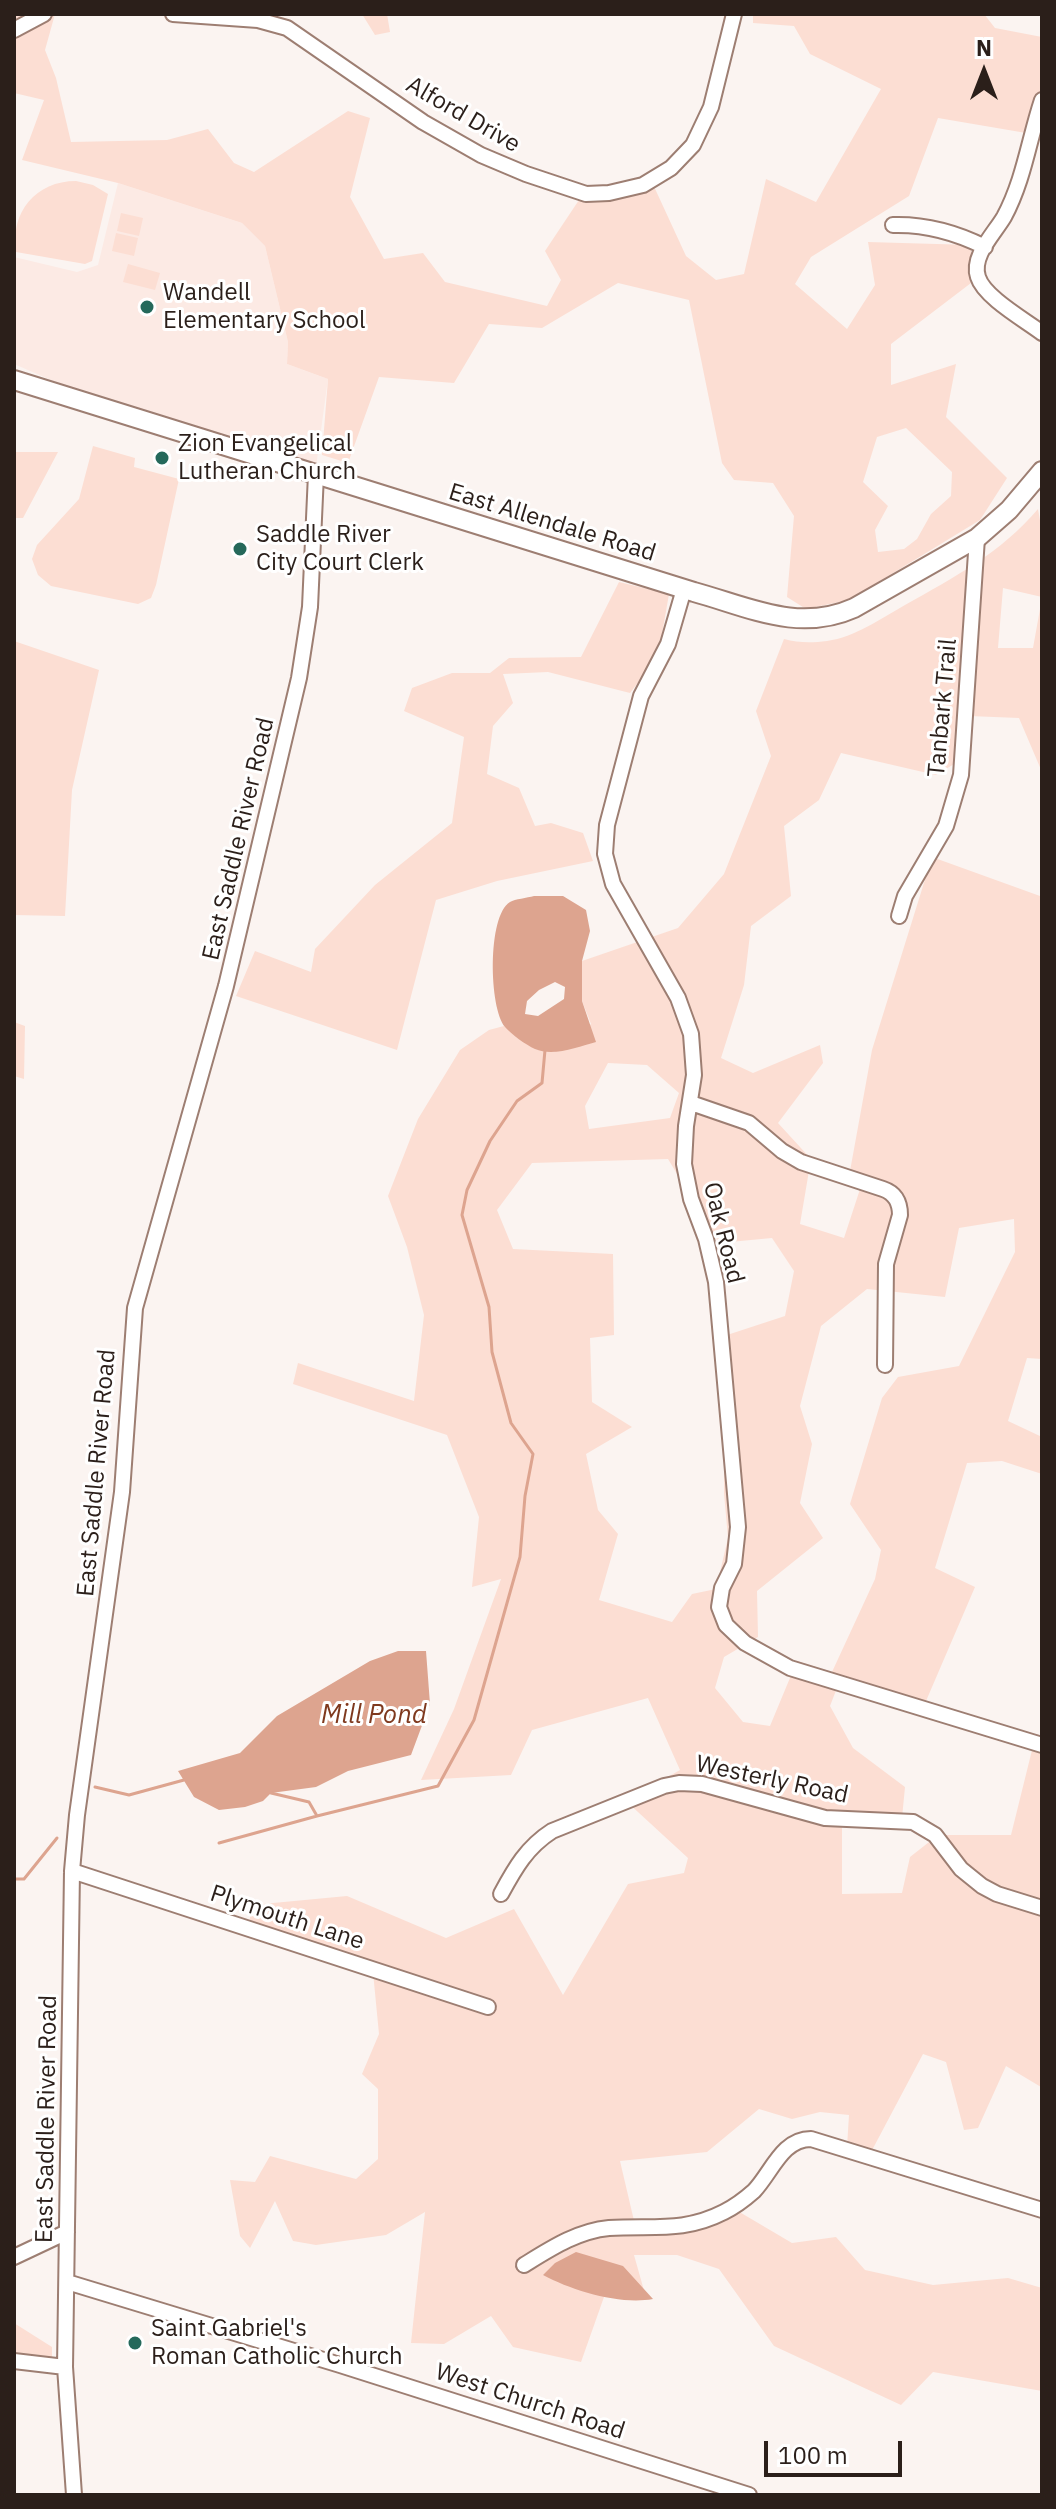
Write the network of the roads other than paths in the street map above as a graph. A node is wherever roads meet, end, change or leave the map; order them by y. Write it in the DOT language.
graph roads {
  1 [pos="44,14"];
  2 [pos="173,14"];
  3 [pos="734,14"];
  4 [pos="14,30"];
  5 [pos="1042,100"];
  6 [pos="893,225"];
  7 [pos="985,247"];
  8 [pos="1042,333"];
  9 [pos="14,380"];
  10 [pos="1042,471"];
  11 [pos="316,474"];
  12 [pos="977,538"];
  13 [pos="684,589"];
  14 [pos="899,916"];
  15 [pos="691,1103"];
  16 [pos="885,1365"];
  17 [pos="1042,1745"];
  18 [pos="72,1871"];
  19 [pos="501,1894"];
  20 [pos="1042,1908"];
  21 [pos="488,2007"];
  22 [pos="1042,2210"];
  23 [pos="67,2232"];
  24 [pos="14,2257"];
  25 [pos="524,2265"];
  26 [pos="67,2282"];
  27 [pos="14,2361"];
  28 [pos="65,2367"];
  29 [pos="74,2495"];
  30 [pos="749,2495"];
  1 -- 4 [label="street"];
  2 -- 3 [label="street, Alford Drive"];
  5 -- 7 [label="street"];
  6 -- 7 [label="street"];
  7 -- 8 [label="street"];
  9 -- 11 [label="main road, East Allendale Road"];
  10 -- 12 [label="main road, East Allendale Road"];
  11 -- 13 [label="main road, East Allendale Road"];
  11 -- 18 [label="street, East Saddle River Road"];
  12 -- 13 [label="main road, East Allendale Road"];
  12 -- 14 [label="street, Tanbark Trail"];
  13 -- 15 [label="street, Oak Road"];
  15 -- 16 [label="street"];
  15 -- 17 [label="street, Oak Road"];
  18 -- 21 [label="street, Plymouth Lane"];
  18 -- 23 [label="street, East Saddle River Road"];
  19 -- 20 [label="street, Westerly Road"];
  22 -- 25 [label="street"];
  23 -- 24 [label="street"];
  23 -- 26 [label="street, East Saddle River Road"];
  26 -- 28 [label="street, East Saddle River Road"];
  26 -- 30 [label="street, West Church Road"];
  27 -- 28 [label="street"];
  28 -- 29 [label="street, East Saddle River Road"];
}
